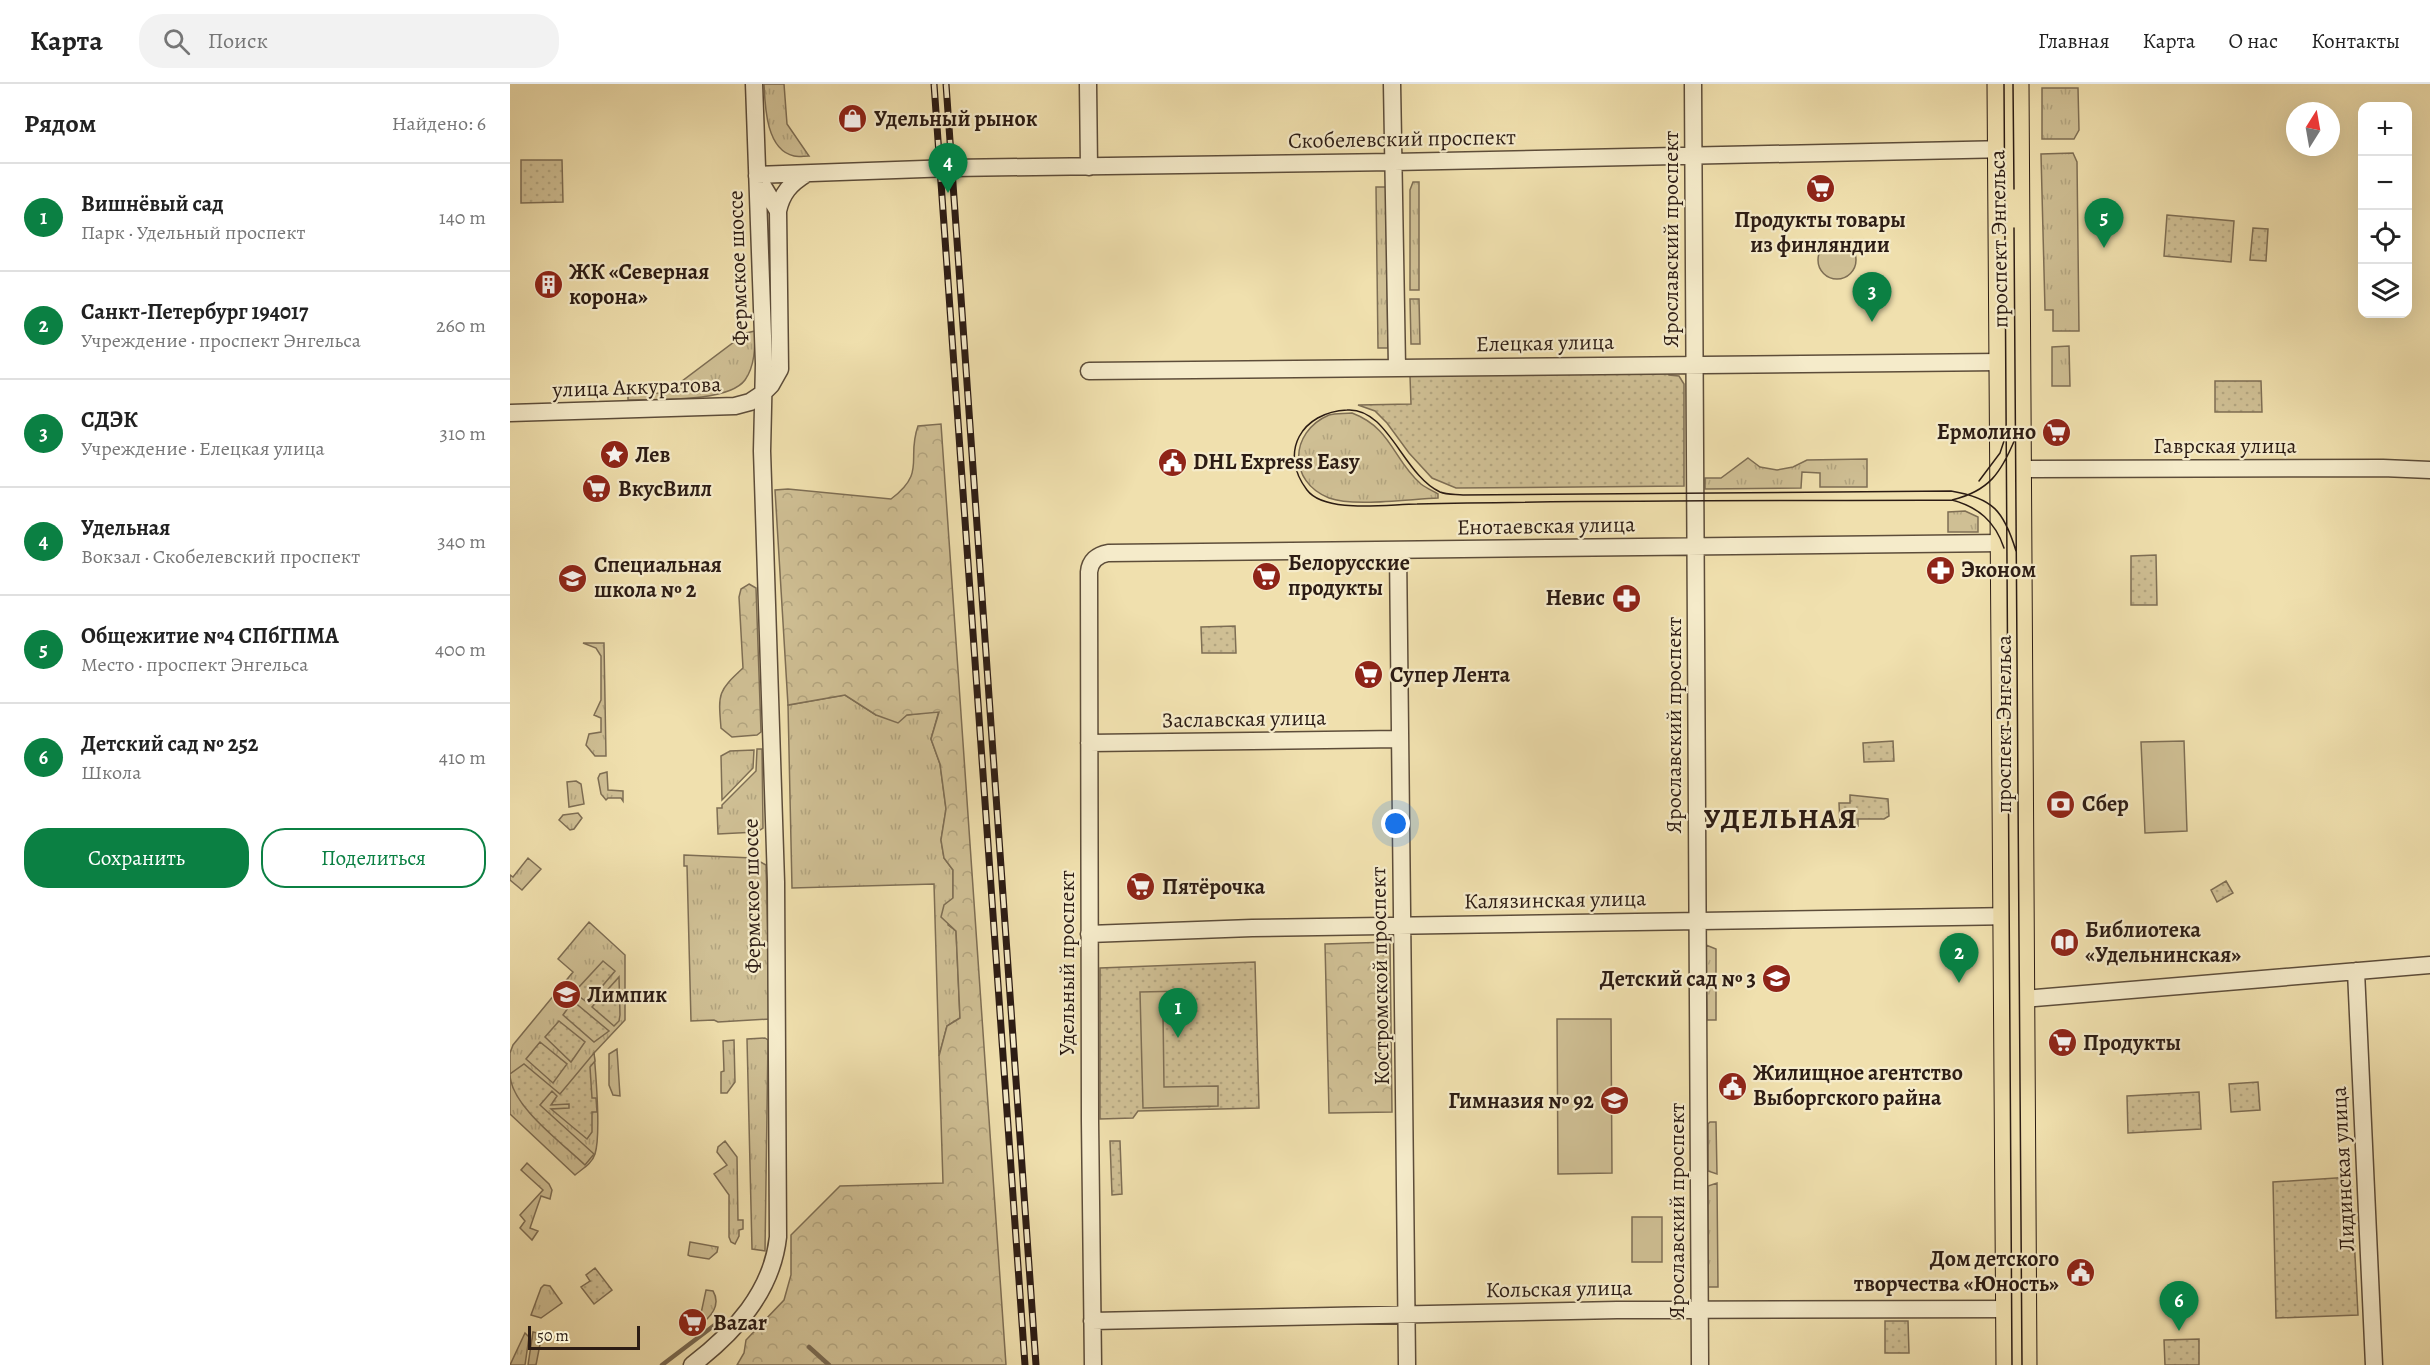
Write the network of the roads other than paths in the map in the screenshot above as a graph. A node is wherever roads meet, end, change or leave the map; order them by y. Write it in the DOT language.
graph roads {
  1 [pos="1088,84"];
  2 [pos="1392,84"];
  3 [pos="1693,84"];
  4 [pos="1998,84"];
  5 [pos="2018,84"];
  6 [pos="754,92"];
  7 [pos="2008,149"];
  8 [pos="1693,156"];
  9 [pos="1394,162"];
  10 [pos="1089,167"];
  11 [pos="806,174"];
  12 [pos="757,176"];
  13 [pos="778,211"];
  14 [pos="2001,362"];
  15 [pos="1695,364"];
  16 [pos="1397,368"];
  17 [pos="1089,371"];
  18 [pos="762,394"];
  19 [pos="510,413"];
  20 [pos="2020,469"];
  21 [pos="2430,470"];
  22 [pos="2002,543"];
  23 [pos="1695,547"];
  24 [pos="1398,550"];
  25 [pos="1092,561"];
  26 [pos="1400,740"];
  27 [pos="1089,742"];
  28 [pos="2014,916"];
  29 [pos="1697,920"];
  30 [pos="1402,925"];
  31 [pos="1089,934"];
  32 [pos="2430,965"];
  33 [pos="2356,971"];
  34 [pos="2024,999"];
  35 [pos="2016,1309"];
  36 [pos="1700,1311"];
  37 [pos="1407,1315"];
  38 [pos="1092,1321"];
  39 [pos="692,1365"];
  40 [pos="1093,1365"];
  41 [pos="1407,1365"];
  42 [pos="1700,1365"];
  43 [pos="2007,1365"];
  44 [pos="2026,1365"];
  45 [pos="2374,1365"];
  1 -- 10 [label="street"];
  2 -- 9 [label="street"];
  3 -- 8 [label="street, Ярославский проспект"];
  4 -- 7 [label="main road, проспект Энгельса"];
  5 -- 7 [label="main road, проспект Энгельса"];
  6 -- 12 [label="street, Фермское шоссе"];
  7 -- 8 [label="street, Скобелевский проспект"];
  7 -- 14 [label="main road, проспект Энгельса"];
  7 -- 20 [label="main road, проспект Энгельса"];
  8 -- 9 [label="street, Скобелевский проспект"];
  8 -- 15 [label="street, Ярославский проспект"];
  9 -- 10 [label="street, Скобелевский проспект"];
  9 -- 16 [label="street"];
  10 -- 11 [label="street, Скобелевский проспект"];
  11 -- 12 [label="street, Скобелевский проспект"];
  11 -- 13 [label="street"];
  12 -- 13 [label="street, Фермское шоссе"];
  12 -- 18 [label="street, Фермское шоссе"];
  13 -- 18 [label="street, Фермское шоссе"];
  14 -- 15 [label="street, Елецкая улица"];
  14 -- 22 [label="main road, проспект Энгельса"];
  15 -- 16 [label="street, Елецкая улица"];
  15 -- 23 [label="street, Ярославский проспект"];
  16 -- 17 [label="street, Елецкая улица"];
  18 -- 19 [label="street, улица Аккуратова"];
  18 -- 39 [label="street, Фермское шоссе"];
  20 -- 21 [label="street, Гаврская улица"];
  20 -- 28 [label="main road, проспект Энгельса"];
  22 -- 23 [label="street, Енотаевская улица"];
  22 -- 28 [label="main road, проспект Энгельса"];
  23 -- 24 [label="street, Енотаевская улица"];
  23 -- 29 [label="street, Ярославский проспект"];
  24 -- 25 [label="street, Енотаевская улица"];
  24 -- 26 [label="street, Костромской проспект"];
  25 -- 27 [label="street, Удельный проспект"];
  26 -- 27 [label="street, Заславская улица"];
  26 -- 30 [label="street, Костромской проспект"];
  27 -- 31 [label="street, Удельный проспект"];
  28 -- 29 [label="street, Калязинская улица"];
  28 -- 34 [label="main road, проспект Энгельса"];
  28 -- 35 [label="main road, проспект Энгельса"];
  29 -- 30 [label="street, Калязинская улица"];
  29 -- 36 [label="street, Ярославский проспект"];
  30 -- 31 [label="street, Калязинская улица"];
  30 -- 37 [label="street, Костромской проспект"];
  31 -- 38 [label="street, Удельный проспект"];
  32 -- 33 [label="street"];
  33 -- 34 [label="street"];
  33 -- 45 [label="street, Лидинская улица"];
  34 -- 35 [label="main road, проспект Энгельса"];
  35 -- 36 [label="street, Кольская улица"];
  35 -- 43 [label="main road, проспект Энгельса"];
  35 -- 44 [label="main road, проспект Энгельса"];
  36 -- 37 [label="street, Кольская улица"];
  36 -- 42 [label="street, Ярославский проспект"];
  37 -- 38 [label="street, Кольская улица"];
  37 -- 41 [label="street, Костромской проспект"];
  38 -- 40 [label="street, Удельный проспект"];
}
